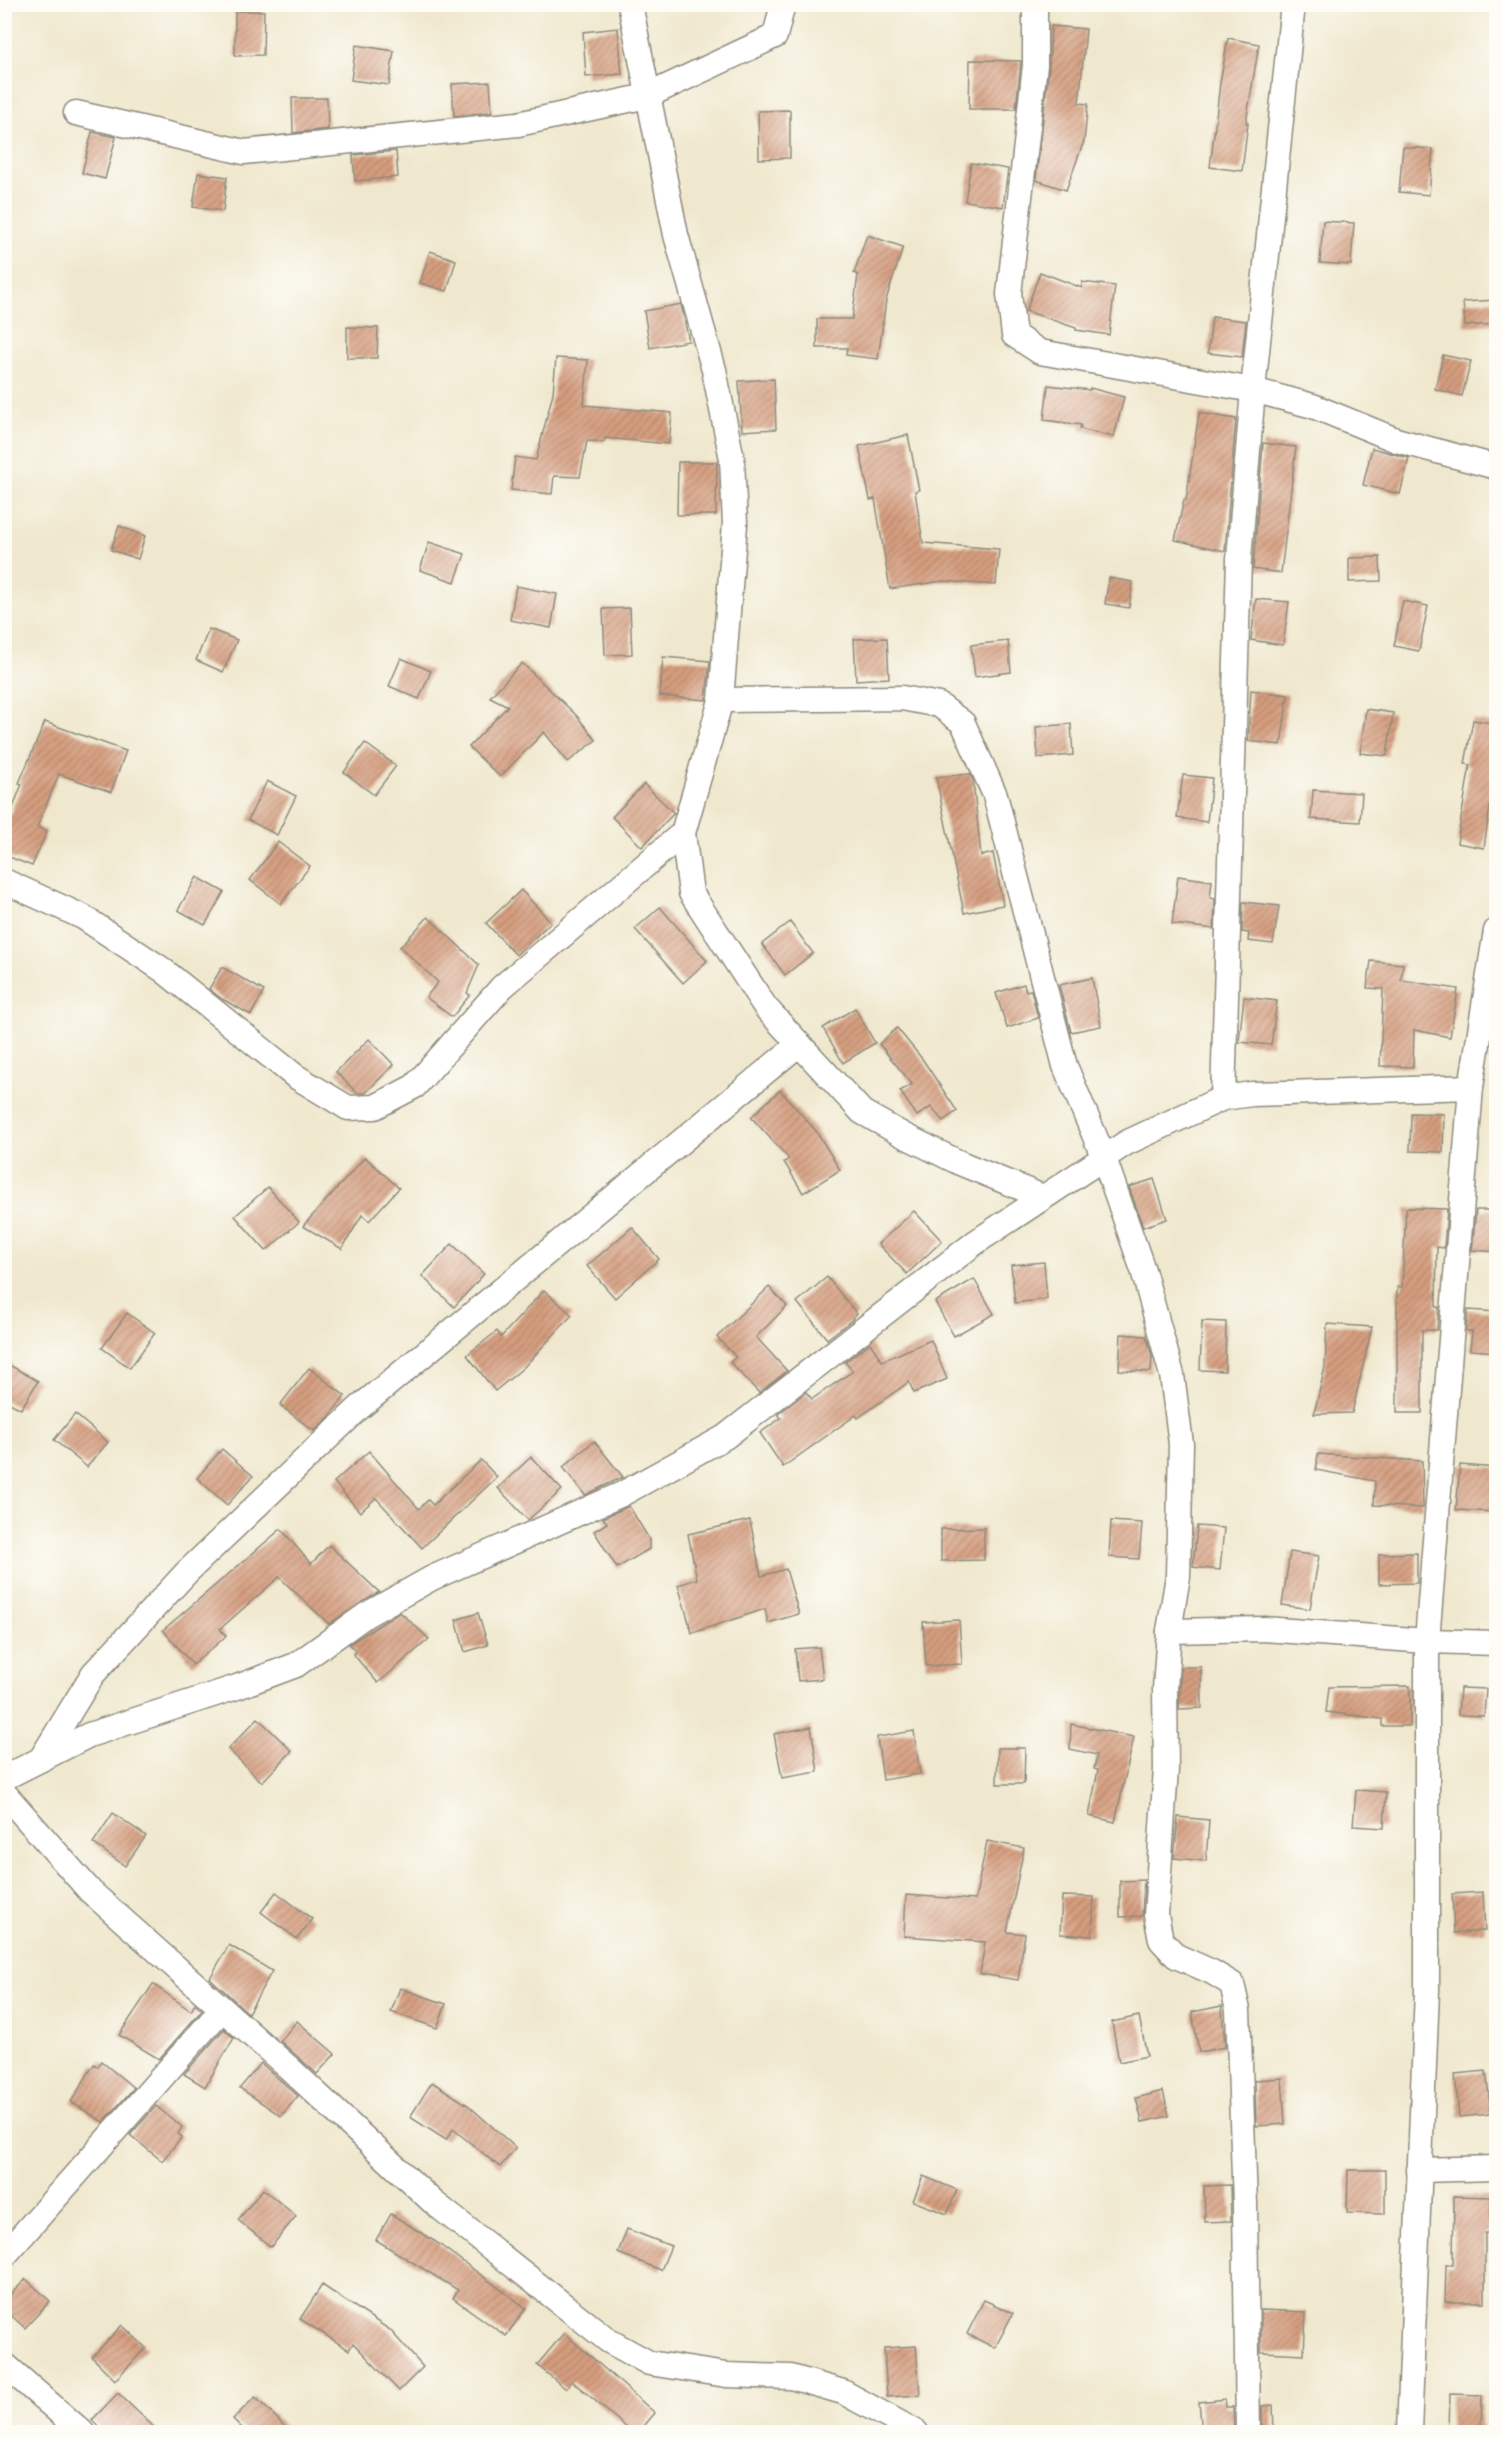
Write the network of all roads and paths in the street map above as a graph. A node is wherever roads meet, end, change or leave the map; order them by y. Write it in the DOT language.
graph roads {
  1 [pos="630,4"];
  2 [pos="783,4"];
  3 [pos="1035,4"];
  4 [pos="1293,4"];
  5 [pos="647,96"];
  6 [pos="76,113"];
  7 [pos="1253,390"];
  8 [pos="1497,467"];
  9 [pos="722,700"];
  10 [pos="683,833"];
  11 [pos="4,881"];
  12 [pos="1497,931"];
  13 [pos="799,1044"];
  14 [pos="1471,1088"];
  15 [pos="1223,1098"];
  16 [pos="1104,1158"];
  17 [pos="1043,1197"];
  18 [pos="1169,1631"];
  19 [pos="1427,1641"];
  20 [pos="1497,1643"];
  21 [pos="40,1760"];
  22 [pos="4,1778"];
  23 [pos="4,1793"];
  24 [pos="222,2009"];
  25 [pos="1497,2168"];
  26 [pos="1419,2170"];
  27 [pos="4,2256"];
  28 [pos="4,2364"];
  29 [pos="82,2433"];
  30 [pos="916,2433"];
  31 [pos="1248,2433"];
  32 [pos="1409,2433"];
  1 -- 5 [label="street"];
  2 -- 5 [label="street"];
  3 -- 7 [label="street"];
  4 -- 7 [label="street"];
  5 -- 6 [label="street"];
  5 -- 9 [label="street"];
  7 -- 8 [label="street"];
  7 -- 15 [label="street"];
  9 -- 10 [label="street"];
  9 -- 16 [label="street"];
  10 -- 11 [label="street"];
  10 -- 13 [label="street"];
  12 -- 14 [label="street"];
  13 -- 17 [label="street"];
  13 -- 21 [label="street"];
  14 -- 15 [label="street"];
  14 -- 19 [label="street"];
  15 -- 16 [label="street"];
  16 -- 17 [label="street"];
  16 -- 18 [label="street"];
  17 -- 21 [label="street"];
  18 -- 19 [label="street"];
  18 -- 31 [label="street"];
  19 -- 20 [label="street"];
  19 -- 26 [label="street"];
  21 -- 22 [label="street"];
  23 -- 24 [label="street"];
  24 -- 27 [label="street"];
  24 -- 30 [label="street"];
  25 -- 26 [label="street"];
  26 -- 32 [label="street"];
  28 -- 29 [label="street"];
}
